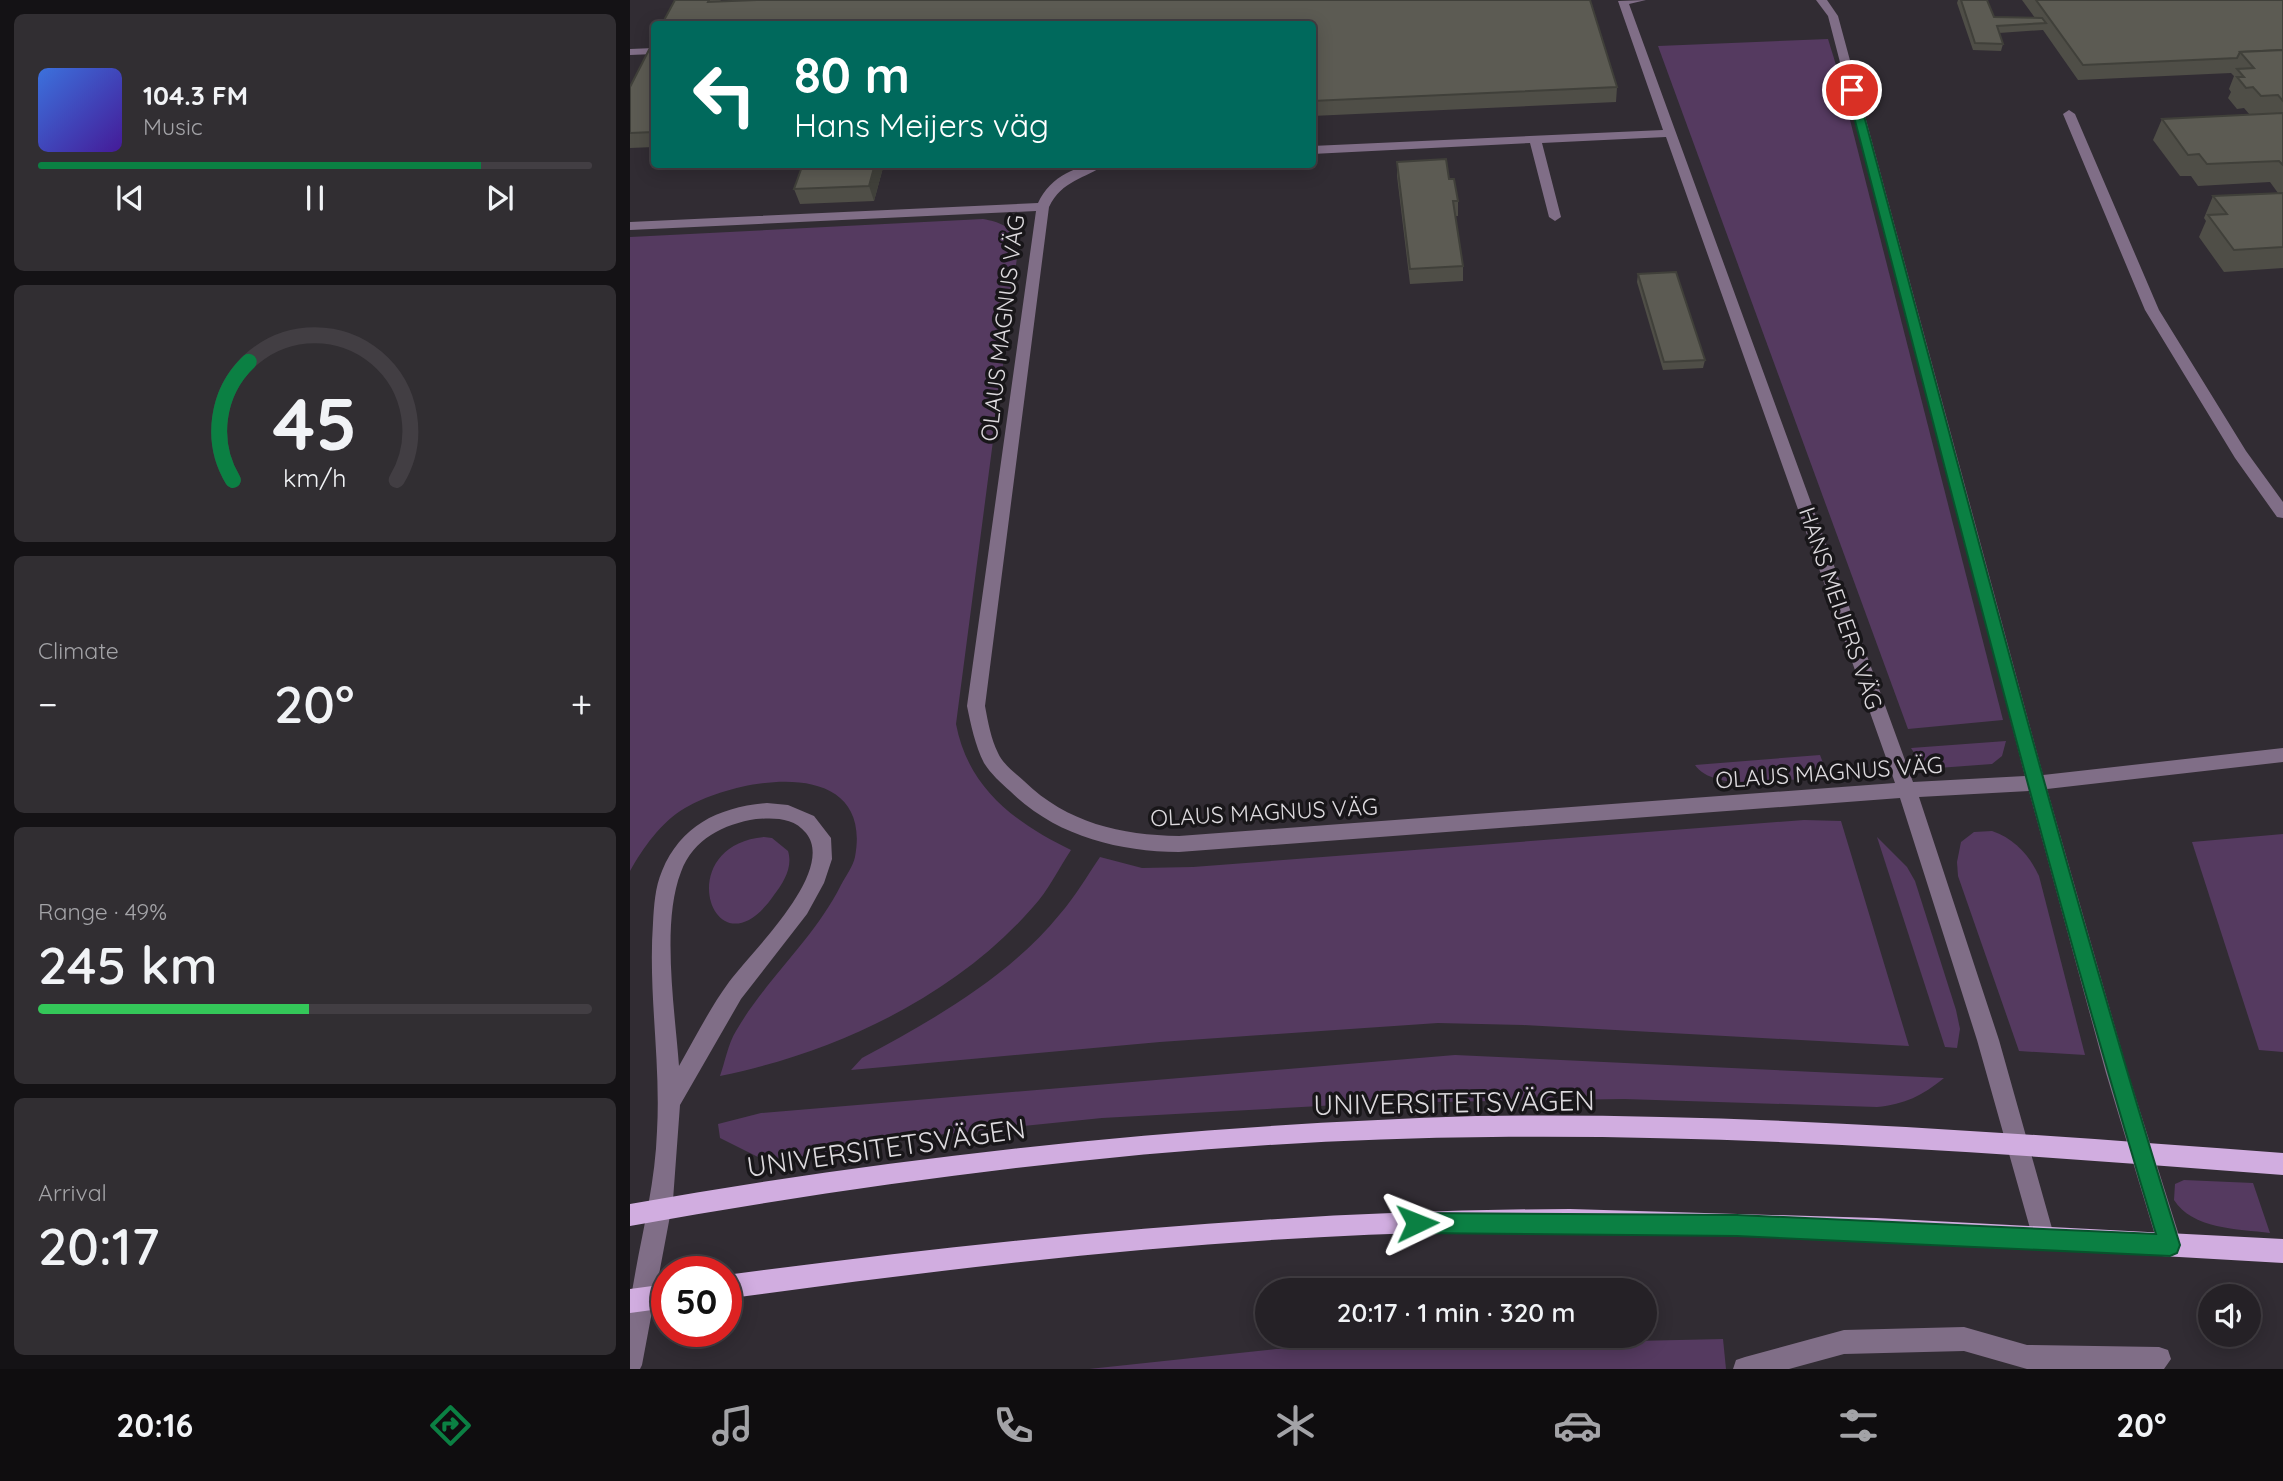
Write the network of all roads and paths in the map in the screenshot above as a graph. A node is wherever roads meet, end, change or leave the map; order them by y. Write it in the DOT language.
graph roads {
  1 [pos="1641,0"];
  2 [pos="1821,0"];
  3 [pos="651,51"];
  4 [pos="630,52"];
  5 [pos="2069,114"];
  6 [pos="1672,133"];
  7 [pos="1535,140"];
  8 [pos="1316,150"];
  9 [pos="1091,168"];
  10 [pos="1043,207"];
  11 [pos="1555,217"];
  12 [pos="630,226"];
  13 [pos="2283,513"];
  14 [pos="2283,755"];
  15 [pos="2037,783"];
  16 [pos="1907,790"];
  17 [pos="670,1101"];
  18 [pos="2017,1144"];
  19 [pos="2142,1153"];
  20 [pos="2283,1164"];
  21 [pos="661,1209"];
  22 [pos="630,1214"];
  23 [pos="2044,1239"];
  24 [pos="2170,1245"];
  25 [pos="2283,1251"];
  26 [pos="742,1285"];
  27 [pos="647,1298"];
  28 [pos="2159,1359"];
  29 [pos="630,1365"];
  30 [pos="1745,1369"];
  1 -- 6 [label="street, HANS MEIJERS VÄG"];
  2 -- 15 [label="street"];
  3 -- 4 [label="street"];
  5 -- 13 [label="street"];
  6 -- 7 [label="street"];
  6 -- 16 [label="street, HANS MEIJERS VÄG"];
  7 -- 8 [label="street"];
  7 -- 11 [label="street"];
  9 -- 10 [label="street"];
  10 -- 12 [label="street, OLAUS MAGNUS VÄG"];
  10 -- 16 [label="street, OLAUS MAGNUS VÄG"];
  14 -- 15 [label="street, OLAUS MAGNUS VÄG"];
  15 -- 16 [label="street, OLAUS MAGNUS VÄG"];
  15 -- 19 [label="street"];
  16 -- 18 [label="street, HANS MEIJERS VÄG"];
  17 -- 17 [label="street"];
  17 -- 21 [label="street"];
  18 -- 19 [label="main road, UNIVERSITETSVÄGEN"];
  18 -- 21 [label="main road, UNIVERSITETSVÄGEN"];
  18 -- 23 [label="street, HANS MEIJERS VÄG"];
  19 -- 20 [label="main road, UNIVERSITETSVÄGEN"];
  19 -- 24 [label="street"];
  21 -- 22 [label="main road, UNIVERSITETSVÄGEN"];
  21 -- 27 [label="street"];
  23 -- 24 [label="main road"];
  23 -- 26 [label="main road"];
  24 -- 25 [label="main road"];
  27 -- 29 [label="street"];
  28 -- 30 [label="street"];
}
